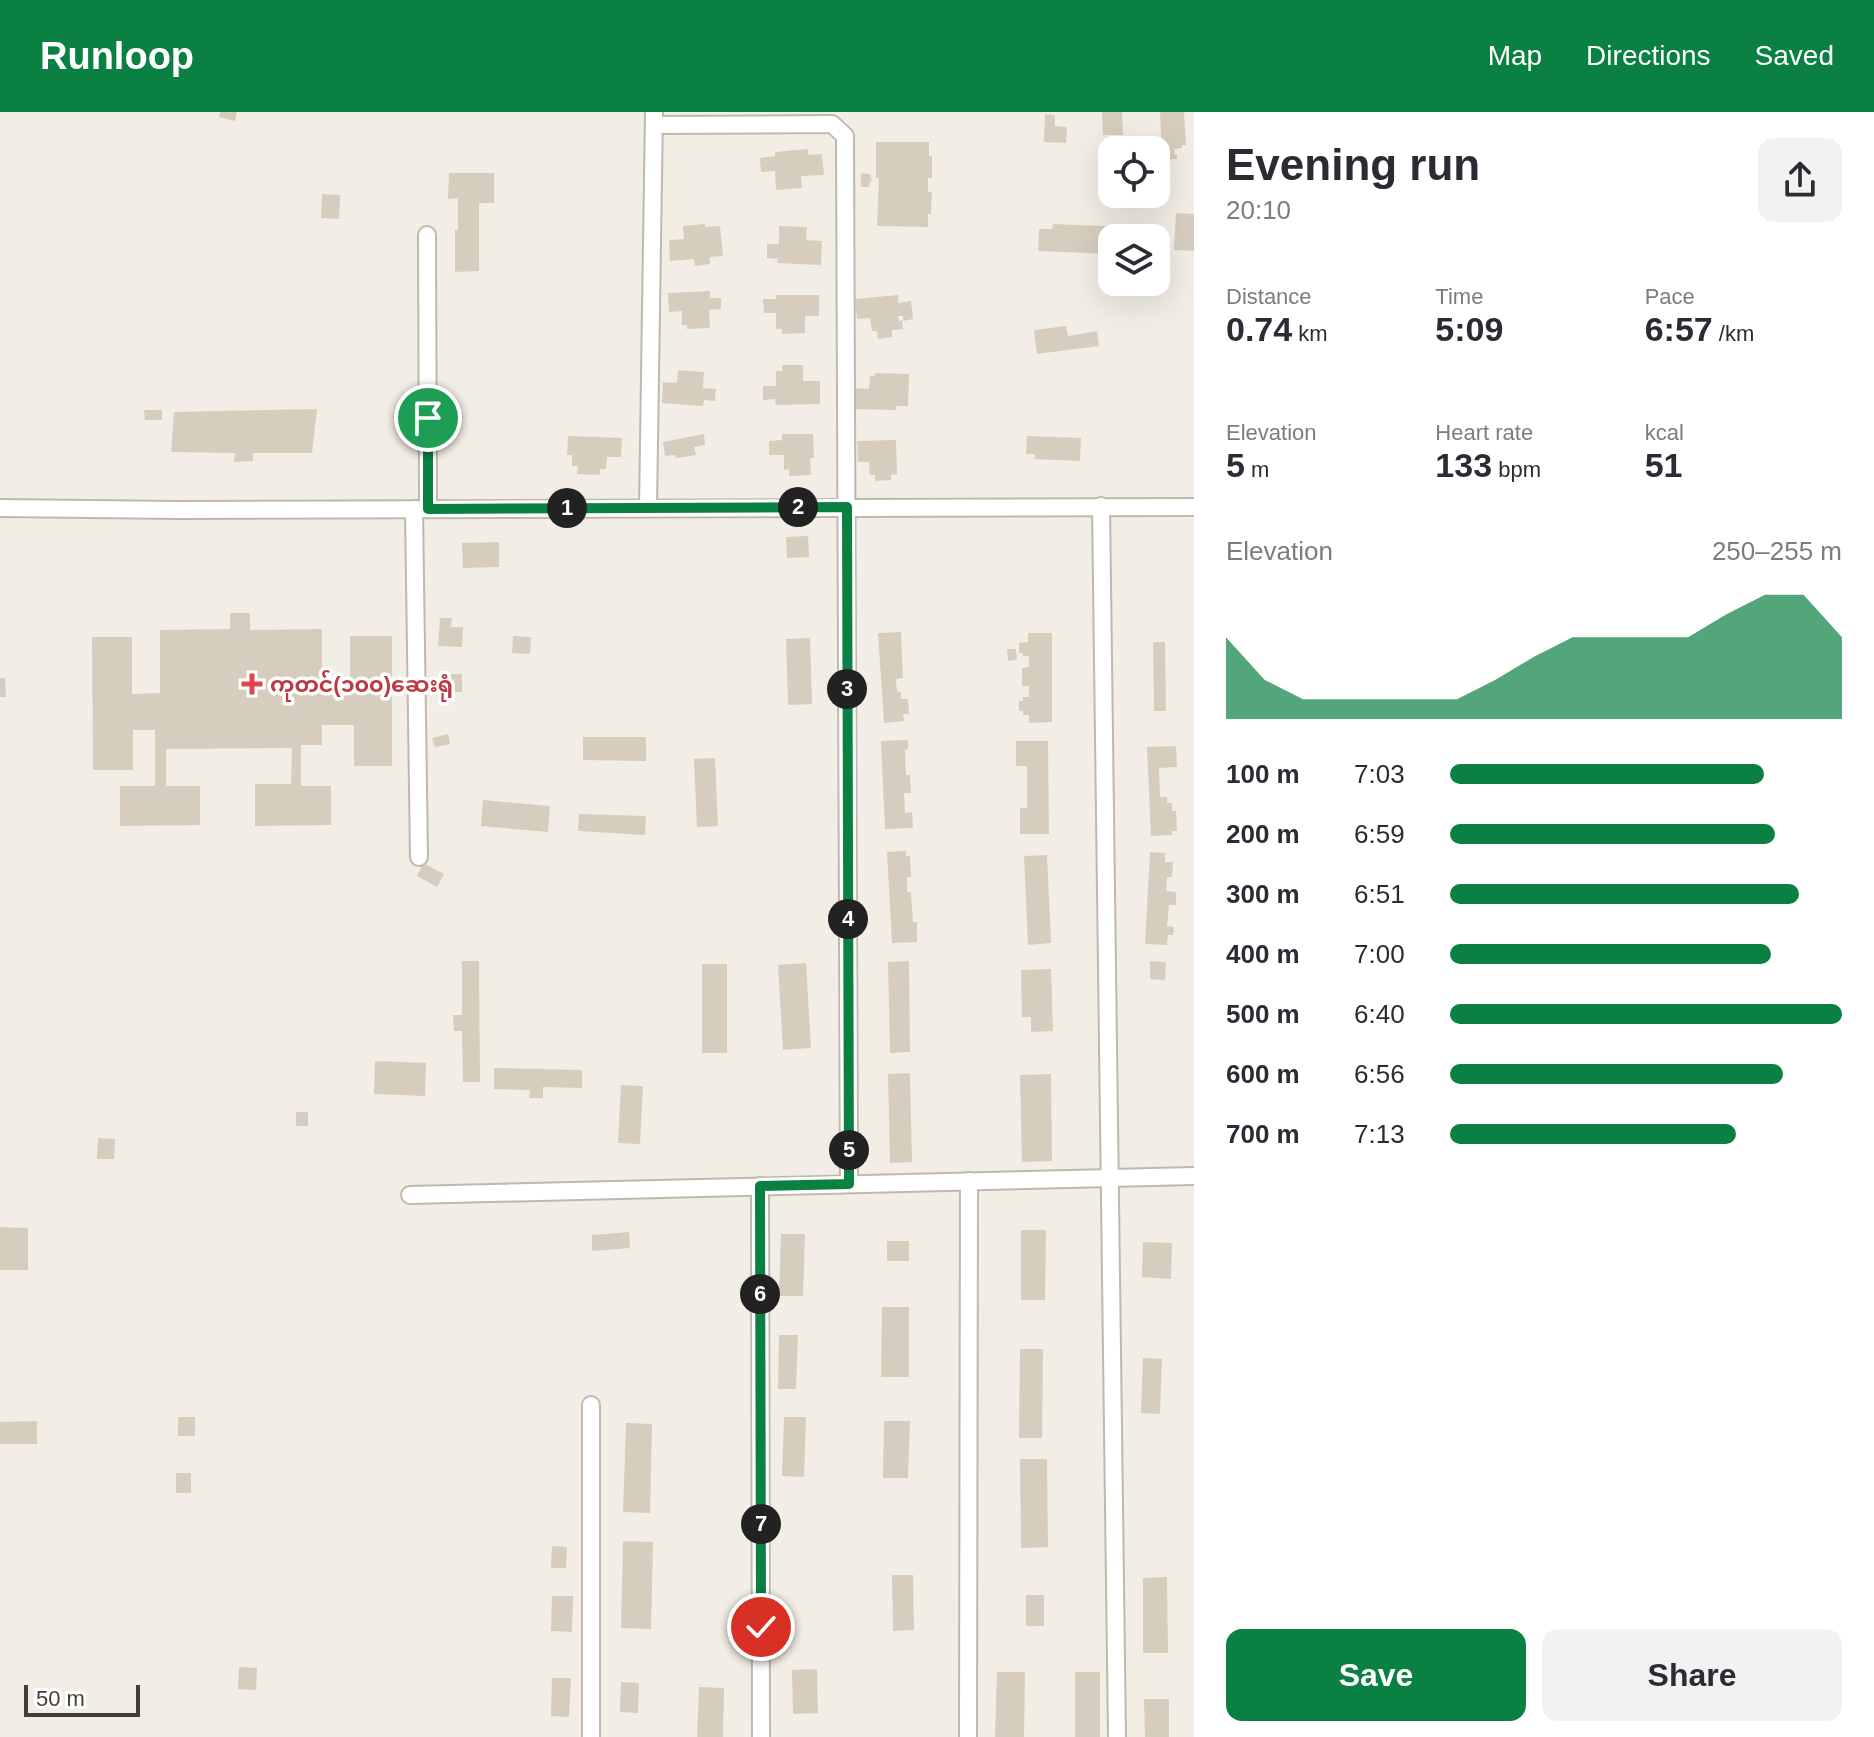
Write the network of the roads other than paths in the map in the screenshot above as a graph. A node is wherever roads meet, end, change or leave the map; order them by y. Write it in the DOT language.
graph roads {
  1 [pos="654,118"];
  2 [pos="427,235"];
  3 [pos="1101,506"];
  4 [pos="847,507"];
  5 [pos="1194,507"];
  6 [pos="0,508"];
  7 [pos="648,508"];
  8 [pos="421,509"];
  9 [pos="419,857"];
  10 [pos="1194,1176"];
  11 [pos="1110,1178"];
  12 [pos="969,1181"];
  13 [pos="849,1184"];
  14 [pos="760,1186"];
  15 [pos="410,1195"];
  16 [pos="591,1405"];
  17 [pos="591,1737"];
  18 [pos="761,1737"];
  19 [pos="968,1737"];
  20 [pos="1117,1737"];
  1 -- 4 [label="street"];
  1 -- 7 [label="street"];
  2 -- 8 [label="street"];
  3 -- 4 [label="street"];
  3 -- 5 [label="street"];
  3 -- 11 [label="street"];
  4 -- 7 [label="street"];
  4 -- 13 [label="street"];
  6 -- 8 [label="street"];
  7 -- 8 [label="street"];
  8 -- 9 [label="street"];
  10 -- 11 [label="street"];
  11 -- 12 [label="street"];
  11 -- 20 [label="street"];
  12 -- 13 [label="street"];
  12 -- 19 [label="street"];
  13 -- 14 [label="street"];
  14 -- 15 [label="street"];
  14 -- 18 [label="street"];
  16 -- 17 [label="street"];
}
